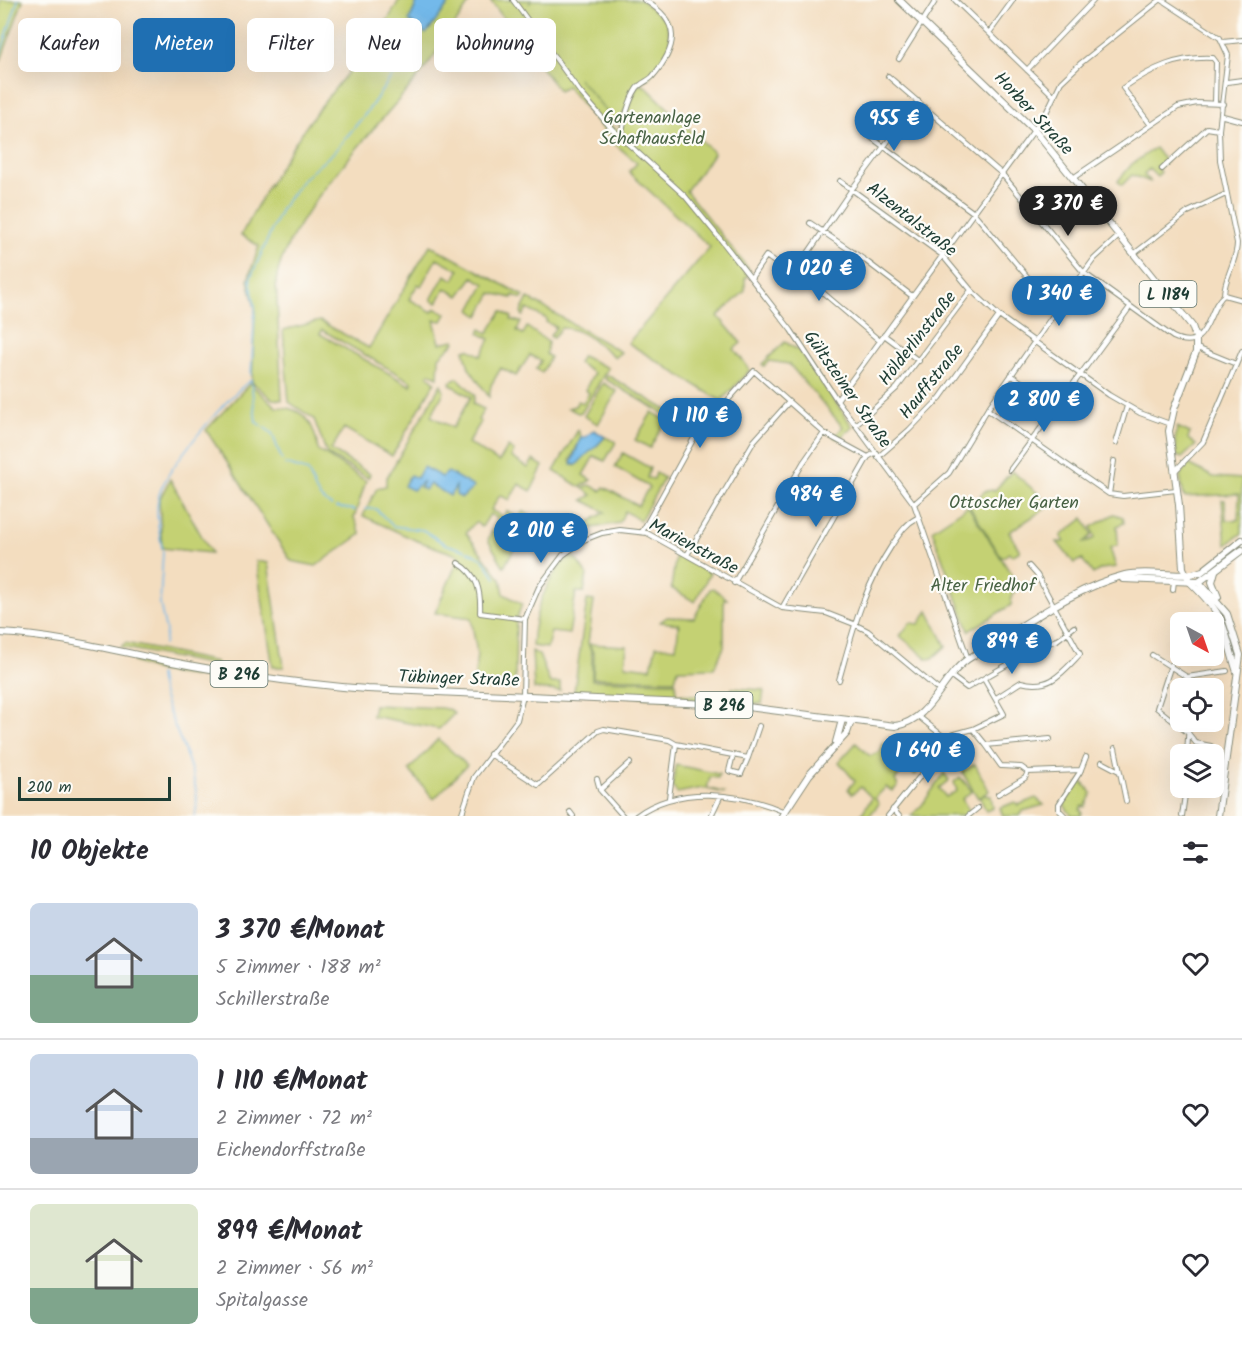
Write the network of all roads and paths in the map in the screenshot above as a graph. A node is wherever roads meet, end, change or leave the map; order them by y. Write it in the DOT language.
graph roads {
  1 [pos="513,0"];
  2 [pos="645,0"];
  3 [pos="899,0"];
  4 [pos="936,0"];
  5 [pos="955,0"];
  6 [pos="1013,0"];
  7 [pos="1094,0"];
  8 [pos="1161,0"];
  9 [pos="923,23"];
  10 [pos="988,33"];
  11 [pos="1242,40"];
  12 [pos="1223,42"];
  13 [pos="899,59"];
  14 [pos="1027,70"];
  15 [pos="888,76"];
  16 [pos="1242,80"];
  17 [pos="1227,82"];
  18 [pos="1054,96"];
  19 [pos="918,100"];
  20 [pos="1215,103"];
  21 [pos="1224,104"];
  22 [pos="1223,116"];
  23 [pos="1242,121"];
  24 [pos="1150,124"];
  25 [pos="1220,130"];
  26 [pos="1035,131"];
  27 [pos="621,138"];
  28 [pos="873,138"];
  29 [pos="884,147"];
  30 [pos="1162,169"];
  31 [pos="1002,174"];
  32 [pos="1073,178"];
  33 [pos="840,181"];
  34 [pos="852,189"];
  35 [pos="1226,194"];
  36 [pos="974,213"];
  37 [pos="810,223"];
  38 [pos="822,231"];
  39 [pos="1120,235"];
  40 [pos="1135,253"];
  41 [pos="942,255"];
  42 [pos="1084,273"];
  43 [pos="794,275"];
  44 [pos="751,278"];
  45 [pos="971,290"];
  46 [pos="1224,295"];
  47 [pos="912,297"];
  48 [pos="1242,300"];
  49 [pos="1130,307"];
  50 [pos="1056,311"];
  51 [pos="999,316"];
  52 [pos="884,335"];
  53 [pos="1196,338"];
  54 [pos="880,341"];
  55 [pos="1035,342"];
  56 [pos="1197,348"];
  57 [pos="1242,351"];
  58 [pos="919,361"];
  59 [pos="1236,364"];
  60 [pos="1011,375"];
  61 [pos="1081,375"];
  62 [pos="837,400"];
  63 [pos="788,403"];
  64 [pos="1127,406"];
  65 [pos="1058,407"];
  66 [pos="988,410"];
  67 [pos="1170,424"];
  68 [pos="856,425"];
  69 [pos="824,433"];
  70 [pos="1034,439"];
  71 [pos="1116,443"];
  72 [pos="877,455"];
  73 [pos="868,457"];
  74 [pos="1114,461"];
  75 [pos="1010,470"];
  76 [pos="1174,474"];
  77 [pos="1177,490"];
  78 [pos="1109,494"];
  79 [pos="914,504"];
  80 [pos="917,518"];
  81 [pos="642,532"];
  82 [pos="1242,540"];
  83 [pos="1242,550"];
  84 [pos="687,555"];
  85 [pos="1182,557"];
  86 [pos="458,563"];
  87 [pos="1029,566"];
  88 [pos="1202,571"];
  89 [pos="1215,571"];
  90 [pos="1176,573"];
  91 [pos="1191,578"];
  92 [pos="1110,580"];
  93 [pos="1176,581"];
  94 [pos="734,583"];
  95 [pos="1173,590"];
  96 [pos="1222,606"];
  97 [pos="1055,607"];
  98 [pos="782,608"];
  99 [pos="525,619"];
  100 [pos="854,624"];
  101 [pos="1074,627"];
  102 [pos="1067,632"];
  103 [pos="0,633"];
  104 [pos="1152,655"];
  105 [pos="968,659"];
  106 [pos="1170,665"];
  107 [pos="1172,666"];
  108 [pos="1227,671"];
  109 [pos="1237,672"];
  110 [pos="951,676"];
  111 [pos="1187,677"];
  112 [pos="984,679"];
  113 [pos="839,680"];
  114 [pos="939,691"];
  115 [pos="523,696"];
  116 [pos="996,698"];
  117 [pos="918,716"];
  118 [pos="842,720"];
  119 [pos="851,721"];
  120 [pos="759,726"];
  121 [pos="973,729"];
  122 [pos="1188,733"];
  123 [pos="944,737"];
  124 [pos="1050,739"];
  125 [pos="676,744"];
  126 [pos="1187,744"];
  127 [pos="1201,744"];
  128 [pos="986,745"];
  129 [pos="832,748"];
  130 [pos="1115,748"];
  131 [pos="490,754"];
  132 [pos="733,755"];
  133 [pos="1086,757"];
  134 [pos="748,758"];
  135 [pos="1102,762"];
  136 [pos="630,763"];
  137 [pos="1081,770"];
  138 [pos="1028,772"];
  139 [pos="1122,774"];
  140 [pos="597,780"];
  141 [pos="600,790"];
  142 [pos="998,794"];
  143 [pos="720,796"];
  144 [pos="669,798"];
  145 [pos="1185,798"];
  146 [pos="1126,801"];
  147 [pos="978,808"];
  148 [pos="893,809"];
  149 [pos="783,814"];
  150 [pos="461,816"];
  151 [pos="623,816"];
  152 [pos="636,816"];
  153 [pos="711,816"];
  154 [pos="888,816"];
  155 [pos="899,816"];
  156 [pos="968,816"];
  157 [pos="1065,816"];
  158 [pos="1182,816"];
  159 [pos="1218,816"];
  1 -- 27 [label="street, Gültsteiner Straße"];
  2 -- 27 [label="street"];
  3 -- 9 [label="main road, Horber Straße / L 1184"];
  4 -- 9 [label="street"];
  5 -- 10 [label="street"];
  6 -- 10 [label="street"];
  7 -- 14 [label="street"];
  8 -- 12 [label="street"];
  8 -- 18 [label="street"];
  9 -- 13 [label="street"];
  9 -- 26 [label="main road, Horber Straße / L 1184"];
  10 -- 14 [label="street"];
  11 -- 12 [label="street"];
  12 -- 17 [label="street"];
  14 -- 18 [label="street"];
  15 -- 19 [label="street"];
  16 -- 17 [label="street"];
  17 -- 21 [label="street"];
  18 -- 26 [label="street"];
  19 -- 29 [label="street"];
  19 -- 31 [label="street"];
  20 -- 21 [label="street"];
  20 -- 24 [label="street"];
  20 -- 24 [label="street"];
  21 -- 22 [label="street"];
  22 -- 23 [label="street"];
  22 -- 25 [label="street"];
  24 -- 32 [label="street"];
  25 -- 30 [label="street"];
  25 -- 35 [label="street"];
  26 -- 31 [label="street"];
  26 -- 32 [label="main road, Horber Straße / L 1184"];
  27 -- 44 [label="street, Gültsteiner Straße"];
  28 -- 29 [label="street"];
  29 -- 34 [label="street"];
  29 -- 36 [label="street"];
  31 -- 36 [label="street"];
  31 -- 42 [label="street"];
  32 -- 39 [label="main road, Horber Straße / L 1184"];
  33 -- 34 [label="street, Alzentalstraße"];
  34 -- 38 [label="street"];
  34 -- 41 [label="street, Alzentalstraße"];
  35 -- 40 [label="street"];
  35 -- 46 [label="street"];
  36 -- 41 [label="street"];
  36 -- 50 [label="street"];
  37 -- 38 [label="street"];
  38 -- 43 [label="street"];
  38 -- 47 [label="street"];
  39 -- 40 [label="main road, Horber Straße / L 1184"];
  39 -- 42 [label="street"];
  40 -- 53 [label="main road, Horber Straße / L 1184"];
  41 -- 45 [label="street, Alzentalstraße"];
  41 -- 47 [label="street"];
  42 -- 49 [label="street"];
  42 -- 50 [label="street"];
  43 -- 44 [label="street"];
  43 -- 54 [label="street"];
  44 -- 62 [label="street, Gültsteiner Straße"];
  45 -- 51 [label="street, Alzentalstraße"];
  45 -- 58 [label="street, Hölderlinstraße"];
  46 -- 48 [label="street"];
  46 -- 53 [label="street"];
  47 -- 52 [label="street"];
  49 -- 53 [label="street"];
  49 -- 61 [label="street"];
  50 -- 55 [label="street"];
  51 -- 55 [label="street, Alzentalstraße"];
  51 -- 72 [label="street, Hauffstraße"];
  52 -- 54 [label="street"];
  52 -- 58 [label="street"];
  53 -- 56 [label="main road, Horber Straße / L 1184"];
  54 -- 62 [label="street"];
  55 -- 60 [label="street"];
  55 -- 61 [label="street, Alzentalstraße"];
  56 -- 59 [label="street"];
  56 -- 67 [label="main road, Horber Straße / L 1184"];
  57 -- 59 [label="street"];
  58 -- 68 [label="street, Hölderlinstraße"];
  59 -- 76 [label="street"];
  60 -- 65 [label="street"];
  60 -- 66 [label="street"];
  61 -- 64 [label="street, Alzentalstraße"];
  61 -- 65 [label="street"];
  62 -- 68 [label="street, Gültsteiner Straße"];
  63 -- 69 [label="street"];
  63 -- 81 [label="street"];
  63 -- 84 [label="street"];
  64 -- 67 [label="street, Alzentalstraße"];
  64 -- 71 [label="street"];
  65 -- 70 [label="street"];
  66 -- 70 [label="street"];
  66 -- 79 [label="street"];
  67 -- 76 [label="main road, Horber Straße / L 1184"];
  68 -- 72 [label="street, Gültsteiner Straße"];
  69 -- 73 [label="street"];
  69 -- 94 [label="street"];
  70 -- 75 [label="street"];
  70 -- 78 [label="street"];
  72 -- 73 [label="street, Hauffstraße"];
  72 -- 79 [label="street, Gültsteiner Straße"];
  73 -- 98 [label="street"];
  74 -- 78 [label="street"];
  76 -- 77 [label="main road, Horber Straße / L 1184"];
  77 -- 78 [label="street"];
  77 -- 85 [label="main road, Horber Straße / L 1184"];
  79 -- 80 [label="street, Gültsteiner Straße"];
  80 -- 100 [label="street"];
  80 -- 105 [label="street, Gültsteiner Straße"];
  81 -- 84 [label="street, Marienstraße"];
  81 -- 99 [label="street, Marienstraße"];
  82 -- 88 [label="main road"];
  83 -- 89 [label="main road"];
  84 -- 94 [label="street, Marienstraße"];
  85 -- 88 [label="main road"];
  85 -- 90 [label="main road"];
  85 -- 91 [label="main road, L 1184"];
  86 -- 99 [label="street"];
  87 -- 97 [label="street"];
  88 -- 91 [label="main road"];
  89 -- 91 [label="main road"];
  89 -- 96 [label="main road"];
  90 -- 91 [label="main road"];
  90 -- 92 [label="main road"];
  91 -- 93 [label="main road"];
  91 -- 96 [label="main road"];
  91 -- 109 [label="main road"];
  92 -- 93 [label="main road"];
  92 -- 97 [label="main road"];
  93 -- 95 [label="street"];
  94 -- 98 [label="street, Marienstraße"];
  96 -- 109 [label="main road"];
  97 -- 102 [label="street"];
  97 -- 105 [label="main road"];
  98 -- 100 [label="street, Marienstraße"];
  99 -- 115 [label="street, Marienstraße"];
  100 -- 113 [label="street"];
  100 -- 114 [label="street, Marienstraße"];
  101 -- 102 [label="street"];
  102 -- 112 [label="street"];
  102 -- 116 [label="street"];
  103 -- 115 [label="main road, Tübinger Straße / B 296"];
  104 -- 106 [label="street"];
  105 -- 110 [label="main road"];
  107 -- 111 [label="street"];
  107 -- 122 [label="street"];
  108 -- 111 [label="street"];
  109 -- 159 [label="main road"];
  110 -- 112 [label="street"];
  110 -- 114 [label="main road"];
  112 -- 116 [label="street"];
  114 -- 117 [label="main road"];
  115 -- 118 [label="main road, Tübinger Straße / B 296"];
  115 -- 131 [label="street, Marienstraße"];
  116 -- 121 [label="street"];
  117 -- 119 [label="main road, Tübinger Straße / B 296"];
  117 -- 123 [label="street"];
  118 -- 119 [label="main road, Tübinger Straße / B 296"];
  118 -- 129 [label="main road"];
  119 -- 129 [label="main road"];
  120 -- 134 [label="street"];
  121 -- 123 [label="street"];
  121 -- 128 [label="street"];
  122 -- 126 [label="street"];
  122 -- 127 [label="street"];
  123 -- 148 [label="street"];
  124 -- 128 [label="street"];
  125 -- 131 [label="street"];
  125 -- 132 [label="street"];
  125 -- 144 [label="street"];
  128 -- 138 [label="street"];
  129 -- 149 [label="main road"];
  130 -- 139 [label="street"];
  131 -- 150 [label="street, Marienstraße"];
  132 -- 134 [label="street"];
  132 -- 134 [label="street"];
  133 -- 137 [label="street"];
  135 -- 139 [label="street"];
  136 -- 141 [label="street"];
  137 -- 138 [label="street"];
  137 -- 157 [label="street"];
  138 -- 142 [label="street"];
  139 -- 146 [label="street"];
  140 -- 141 [label="street"];
  141 -- 151 [label="street"];
  143 -- 144 [label="street"];
  143 -- 149 [label="street"];
  143 -- 153 [label="street"];
  144 -- 152 [label="street"];
  145 -- 158 [label="street"];
  147 -- 156 [label="street"];
  148 -- 154 [label="street"];
  148 -- 155 [label="street"];
}
